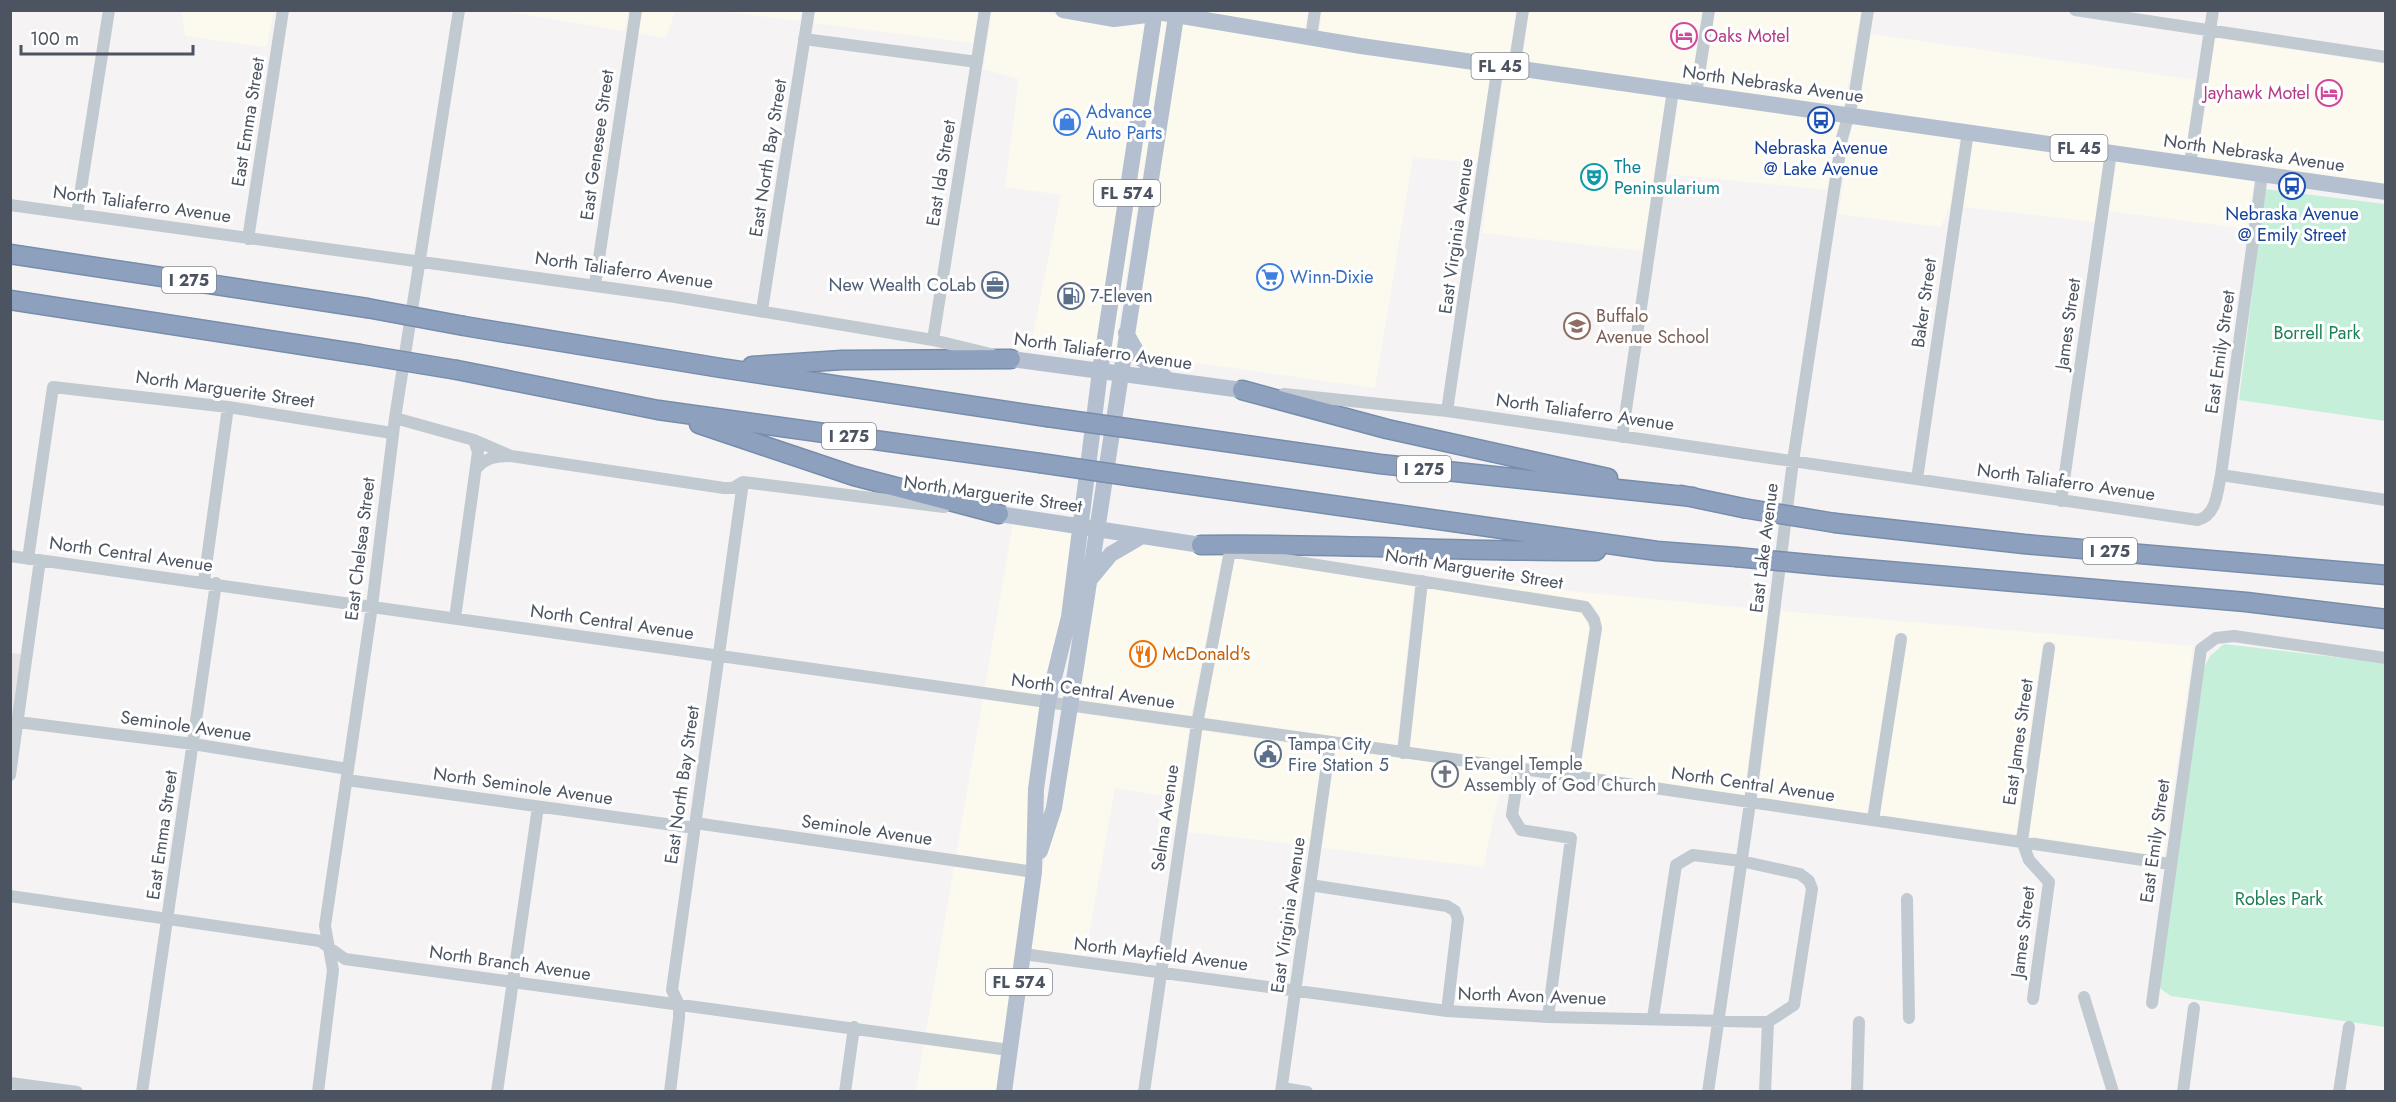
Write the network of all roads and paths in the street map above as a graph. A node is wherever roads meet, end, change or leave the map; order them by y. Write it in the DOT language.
graph roads {
  1 [pos="109,10"];
  2 [pos="283,10"];
  3 [pos="459,10"];
  4 [pos="636,10"];
  5 [pos="809,10"];
  6 [pos="985,10"];
  7 [pos="1063,10"];
  8 [pos="1315,10"];
  9 [pos="1523,10"];
  10 [pos="1709,10"];
  11 [pos="1868,10"];
  12 [pos="2075,10"];
  13 [pos="2213,10"];
  14 [pos="1152,12"];
  15 [pos="1176,14"];
  16 [pos="2210,32"];
  17 [pos="1311,38"];
  18 [pos="804,39"];
  19 [pos="2385,57"];
  20 [pos="977,62"];
  21 [pos="1506,67"];
  22 [pos="1673,90"];
  23 [pos="1696,93"];
  24 [pos="1849,115"];
  25 [pos="1968,132"];
  26 [pos="2111,152"];
  27 [pos="2190,164"];
  28 [pos="2262,175"];
  29 [pos="2385,192"];
  30 [pos="10,205"];
  31 [pos="77,214"];
  32 [pos="248,239"];
  33 [pos="10,254"];
  34 [pos="420,262"];
  35 [pos="595,285"];
  36 [pos="10,300"];
  37 [pos="762,310"];
  38 [pos="1125,333"];
  39 [pos="933,340"];
  40 [pos="1011,359"];
  41 [pos="721,368"];
  42 [pos="1100,371"];
  43 [pos="1119,374"];
  44 [pos="1168,380"];
  45 [pos="1242,390"];
  46 [pos="228,407"];
  47 [pos="658,410"];
  48 [pos="1447,411"];
  49 [pos="395,418"];
  50 [pos="392,433"];
  51 [pos="1622,437"];
  52 [pos="474,440"];
  53 [pos="511,456"];
  54 [pos="1793,461"];
  55 [pos="476,469"];
  56 [pos="2221,475"];
  57 [pos="1917,479"];
  58 [pos="743,482"];
  59 [pos="1693,497"];
  60 [pos="2385,500"];
  61 [pos="2061,501"];
  62 [pos="999,514"];
  63 [pos="2192,520"];
  64 [pos="1090,527"];
  65 [pos="1142,536"];
  66 [pos="1201,545"];
  67 [pos="1230,551"];
  68 [pos="1657,551"];
  69 [pos="10,556"];
  70 [pos="34,559"];
  71 [pos="2385,562"];
  72 [pos="2363,573"];
  73 [pos="2385,575"];
  74 [pos="1090,580"];
  75 [pos="1422,581"];
  76 [pos="210,582"];
  77 [pos="2246,602"];
  78 [pos="372,606"];
  79 [pos="455,618"];
  80 [pos="2385,619"];
  81 [pos="2385,629"];
  82 [pos="1901,639"];
  83 [pos="2049,648"];
  84 [pos="718,656"];
  85 [pos="2385,658"];
  86 [pos="1048,702"];
  87 [pos="1070,706"];
  88 [pos="18,722"];
  89 [pos="1197,724"];
  90 [pos="1330,743"];
  91 [pos="193,744"];
  92 [pos="1403,753"];
  93 [pos="1519,769"];
  94 [pos="348,774"];
  95 [pos="10,775"];
  96 [pos="1573,776"];
  97 [pos="1750,803"];
  98 [pos="537,807"];
  99 [pos="1873,820"];
  100 [pos="695,825"];
  101 [pos="2022,841"];
  102 [pos="1741,861"];
  103 [pos="2170,864"];
  104 [pos="1034,872"];
  105 [pos="1310,885"];
  106 [pos="10,896"];
  107 [pos="1907,899"];
  108 [pos="168,918"];
  109 [pos="329,950"];
  110 [pos="1023,954"];
  111 [pos="1162,972"];
  112 [pos="512,981"];
  113 [pos="1295,990"];
  114 [pos="2084,997"];
  115 [pos="2033,999"];
  116 [pos="2152,1003"];
  117 [pos="679,1005"];
  118 [pos="2194,1008"];
  119 [pos="1447,1011"];
  120 [pos="1548,1017"];
  121 [pos="1653,1018"];
  122 [pos="1909,1018"];
  123 [pos="1718,1019"];
  124 [pos="1768,1022"];
  125 [pos="1859,1022"];
  126 [pos="854,1027"];
  127 [pos="2349,1027"];
  128 [pos="1009,1050"];
  129 [pos="10,1083"];
  130 [pos="1281,1090"];
  131 [pos="77,1092"];
  132 [pos="142,1092"];
  133 [pos="318,1092"];
  134 [pos="497,1092"];
  135 [pos="670,1092"];
  136 [pos="845,1092"];
  137 [pos="1004,1092"];
  138 [pos="1144,1092"];
  139 [pos="1307,1092"];
  140 [pos="1708,1092"];
  141 [pos="1765,1092"];
  142 [pos="1857,1092"];
  143 [pos="2113,1092"];
  144 [pos="2183,1092"];
  145 [pos="2339,1092"];
  1 -- 31 [label="street"];
  2 -- 32 [label="street, East Emma Street"];
  3 -- 34 [label="street, East Chelsea Street"];
  4 -- 35 [label="street, East Genesee Street"];
  5 -- 18 [label="street, East North Bay Street"];
  6 -- 20 [label="street, East Ida Street"];
  7 -- 14 [label="main road, North Nebraska Avenue / FL 45"];
  8 -- 17 [label="street"];
  9 -- 21 [label="street, East Virginia Avenue"];
  10 -- 23 [label="street"];
  11 -- 24 [label="street, East Lake Avenue"];
  12 -- 16 [label="street"];
  13 -- 16 [label="street"];
  14 -- 15 [label="main road, North Nebraska Avenue / FL 45"];
  14 -- 42 [label="main road, FL 574"];
  15 -- 17 [label="main road, North Nebraska Avenue / FL 45"];
  15 -- 38 [label="main road, FL 574"];
  16 -- 19 [label="street"];
  16 -- 27 [label="street"];
  17 -- 21 [label="main road, North Nebraska Avenue / FL 45"];
  18 -- 20 [label="street"];
  18 -- 37 [label="street, East North Bay Street"];
  20 -- 39 [label="street, East Ida Street"];
  21 -- 22 [label="main road, North Nebraska Avenue / FL 45"];
  21 -- 48 [label="street, East Virginia Avenue"];
  22 -- 23 [label="main road, North Nebraska Avenue / FL 45"];
  22 -- 51 [label="street"];
  23 -- 24 [label="main road, North Nebraska Avenue / FL 45"];
  24 -- 25 [label="main road, North Nebraska Avenue / FL 45"];
  24 -- 54 [label="street, East Lake Avenue"];
  25 -- 26 [label="main road, North Nebraska Avenue / FL 45"];
  25 -- 57 [label="street, Baker Street"];
  26 -- 27 [label="main road, North Nebraska Avenue / FL 45"];
  26 -- 61 [label="street, James Street"];
  27 -- 28 [label="main road, North Nebraska Avenue / FL 45"];
  28 -- 29 [label="main road, North Nebraska Avenue / FL 45"];
  28 -- 56 [label="street, East Emily Street"];
  30 -- 31 [label="street, North Taliaferro Avenue"];
  31 -- 32 [label="street, North Taliaferro Avenue"];
  32 -- 34 [label="street, North Taliaferro Avenue"];
  33 -- 41 [label="highway, I 275, bridge"];
  34 -- 35 [label="street, North Taliaferro Avenue"];
  34 -- 49 [label="street, East Chelsea Street"];
  35 -- 37 [label="street, North Taliaferro Avenue"];
  36 -- 47 [label="highway, I 275, bridge"];
  37 -- 39 [label="street, North Taliaferro Avenue"];
  38 -- 43 [label="main road, FL 574"];
  38 -- 44 [label="main road"];
  39 -- 40 [label="street, North Taliaferro Avenue"];
  40 -- 41 [label="highway"];
  40 -- 42 [label="main road, North Taliaferro Avenue"];
  41 -- 59 [label="highway, I 275, bridge"];
  42 -- 43 [label="main road, North Taliaferro Avenue"];
  42 -- 64 [label="main road, FL 574"];
  43 -- 44 [label="main road, North Taliaferro Avenue"];
  43 -- 64 [label="main road, FL 574"];
  44 -- 45 [label="main road, North Taliaferro Avenue"];
  45 -- 48 [label="street, North Taliaferro Avenue"];
  45 -- 59 [label="highway"];
  46 -- 50 [label="street, North Marguerite Street"];
  46 -- 70 [label="street, North Marguerite Street"];
  46 -- 76 [label="street, East Emma Street"];
  47 -- 62 [label="highway"];
  47 -- 68 [label="highway, I 275, bridge"];
  48 -- 51 [label="street, North Taliaferro Avenue"];
  49 -- 50 [label="street, East Chelsea Street"];
  49 -- 52 [label="street, North Marguerite Street"];
  50 -- 78 [label="street, East Chelsea Street"];
  51 -- 54 [label="street, North Taliaferro Avenue"];
  52 -- 53 [label="street, North Marguerite Street"];
  52 -- 55 [label="street"];
  53 -- 55 [label="street"];
  53 -- 58 [label="street, North Marguerite Street"];
  54 -- 57 [label="street, North Taliaferro Avenue"];
  54 -- 97 [label="street, East Lake Avenue"];
  55 -- 79 [label="street"];
  56 -- 60 [label="street"];
  56 -- 63 [label="street, East Emily Street"];
  57 -- 61 [label="street, North Taliaferro Avenue"];
  58 -- 62 [label="street, North Marguerite Street"];
  58 -- 84 [label="street, East North Bay Street"];
  59 -- 72 [label="highway, I 275, bridge"];
  61 -- 63 [label="street, North Taliaferro Avenue"];
  62 -- 64 [label="main road, North Marguerite Street"];
  64 -- 65 [label="main road, North Marguerite Street"];
  64 -- 74 [label="main road, FL 574"];
  64 -- 86 [label="main road, FL 574"];
  65 -- 66 [label="main road, North Marguerite Street"];
  65 -- 74 [label="main road"];
  66 -- 67 [label="street, North Marguerite Street"];
  66 -- 68 [label="highway"];
  67 -- 75 [label="street, North Marguerite Street"];
  67 -- 89 [label="street, Selma Avenue"];
  68 -- 77 [label="highway, I 275, bridge"];
  69 -- 70 [label="street, North Central Avenue"];
  70 -- 76 [label="street, North Central Avenue"];
  70 -- 88 [label="street"];
  71 -- 72 [label="highway"];
  72 -- 73 [label="highway, I 275"];
  74 -- 87 [label="main road, FL 574"];
  75 -- 92 [label="street"];
  75 -- 96 [label="street, North Marguerite Street"];
  76 -- 78 [label="street, North Central Avenue"];
  76 -- 91 [label="street, East Emma Street"];
  77 -- 80 [label="highway, I 275"];
  77 -- 81 [label="highway"];
  78 -- 79 [label="street, North Central Avenue"];
  78 -- 94 [label="street, East Chelsea Street"];
  79 -- 84 [label="street, North Central Avenue"];
  82 -- 99 [label="street"];
  83 -- 101 [label="street, East James Street"];
  84 -- 86 [label="street, North Central Avenue"];
  84 -- 100 [label="street, East North Bay Street"];
  85 -- 103 [label="street, East Emily Street"];
  86 -- 87 [label="street, North Central Avenue"];
  86 -- 104 [label="main road, FL 574"];
  87 -- 89 [label="street, North Central Avenue"];
  87 -- 104 [label="main road, FL 574"];
  88 -- 91 [label="street, Seminole Avenue"];
  88 -- 95 [label="street"];
  89 -- 90 [label="street, North Central Avenue"];
  89 -- 111 [label="street, Selma Avenue"];
  90 -- 92 [label="street, North Central Avenue"];
  90 -- 105 [label="street, East Virginia Avenue"];
  91 -- 94 [label="street, Seminole Avenue"];
  91 -- 108 [label="street, East Emma Street"];
  92 -- 93 [label="street, North Central Avenue"];
  93 -- 96 [label="street, North Central Avenue"];
  93 -- 120 [label="street"];
  94 -- 98 [label="street, North Seminole Avenue"];
  94 -- 109 [label="street, East Chelsea Street"];
  96 -- 97 [label="street, North Central Avenue"];
  97 -- 99 [label="street, North Central Avenue"];
  97 -- 102 [label="street, East Lake Avenue"];
  98 -- 100 [label="street, North Seminole Avenue"];
  98 -- 112 [label="street"];
  99 -- 101 [label="street, North Central Avenue"];
  100 -- 104 [label="street, Seminole Avenue"];
  100 -- 117 [label="street, East North Bay Street"];
  101 -- 103 [label="street, North Central Avenue"];
  101 -- 115 [label="street, James Street"];
  102 -- 121 [label="street"];
  102 -- 123 [label="street, East Lake Avenue"];
  102 -- 124 [label="street"];
  103 -- 116 [label="street, East Emily Street"];
  104 -- 110 [label="main road, FL 574"];
  105 -- 113 [label="street, East Virginia Avenue"];
  105 -- 119 [label="street"];
  106 -- 108 [label="street, North Branch Avenue"];
  107 -- 122 [label="street"];
  108 -- 109 [label="street, North Branch Avenue"];
  108 -- 132 [label="street, East Emma Street"];
  109 -- 112 [label="street, North Branch Avenue"];
  109 -- 133 [label="street, East Chelsea Street"];
  110 -- 111 [label="street, North Mayfield Avenue"];
  110 -- 128 [label="main road, FL 574"];
  111 -- 113 [label="street, North Mayfield Avenue"];
  111 -- 138 [label="street, Selma Avenue"];
  112 -- 117 [label="street, North Branch Avenue"];
  112 -- 134 [label="street"];
  113 -- 119 [label="street, North Avon Avenue"];
  113 -- 130 [label="street, East Virginia Avenue"];
  114 -- 143 [label="street"];
  117 -- 126 [label="street, North Branch Avenue"];
  117 -- 135 [label="street, East North Bay Street"];
  118 -- 144 [label="street"];
  119 -- 120 [label="street, North Avon Avenue"];
  120 -- 121 [label="street, North Avon Avenue"];
  121 -- 123 [label="street, North Avon Avenue"];
  123 -- 124 [label="street, North Avon Avenue"];
  123 -- 140 [label="street, East Lake Avenue"];
  124 -- 141 [label="street"];
  125 -- 142 [label="street"];
  126 -- 128 [label="street, North Branch Avenue"];
  126 -- 136 [label="street"];
  127 -- 145 [label="street"];
  128 -- 137 [label="main road, FL 574"];
  129 -- 131 [label="street"];
  130 -- 139 [label="street"];
}
